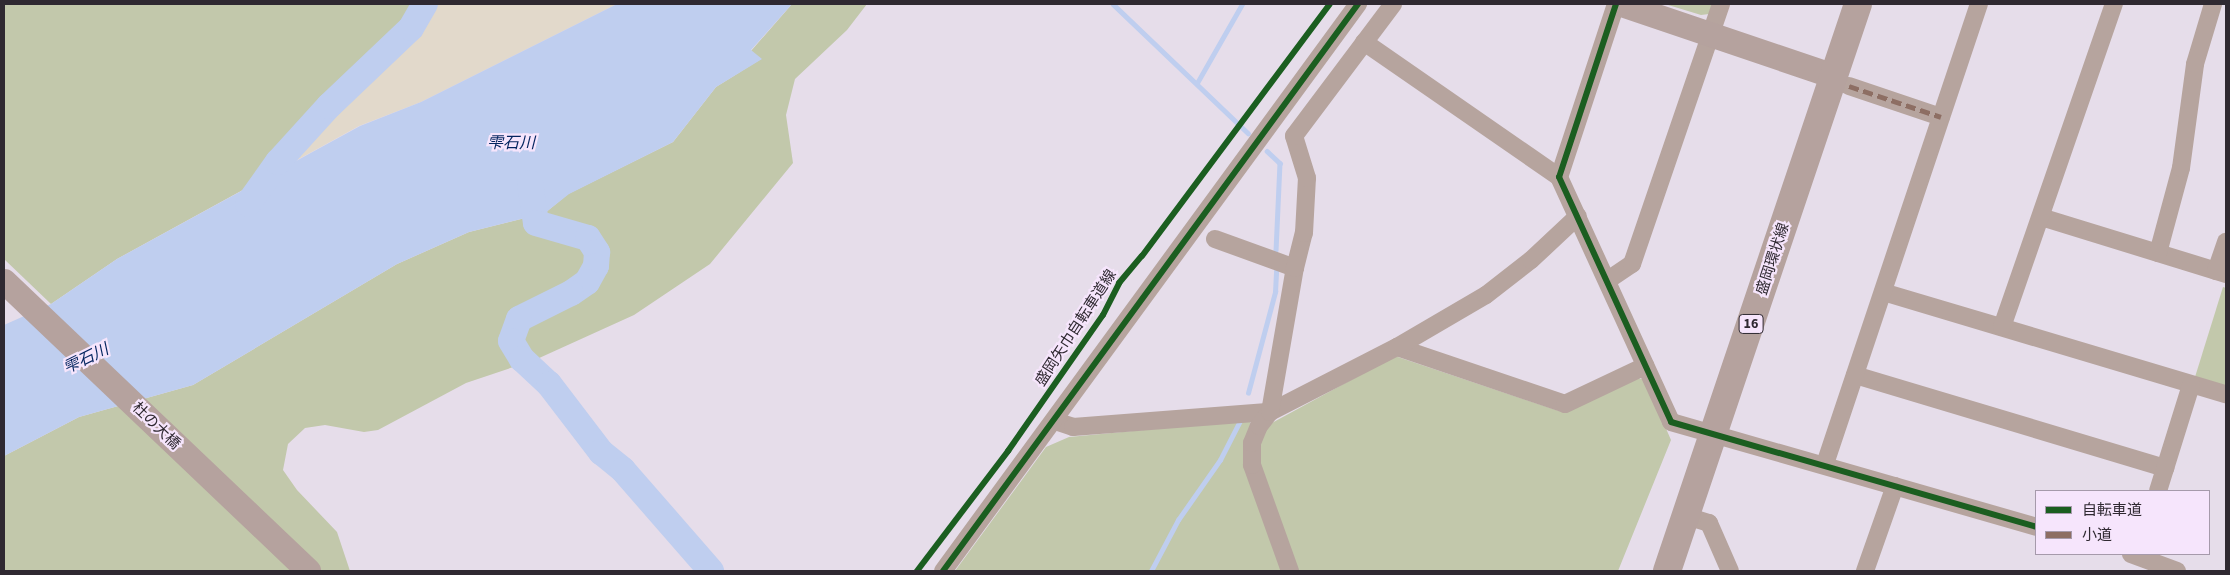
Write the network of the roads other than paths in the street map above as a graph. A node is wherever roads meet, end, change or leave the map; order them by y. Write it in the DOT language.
graph roads {
  1 [pos="1358,4"];
  2 [pos="1392,4"];
  3 [pos="1616,4"];
  4 [pos="1620,4"];
  5 [pos="1721,4"];
  6 [pos="1839,4"];
  7 [pos="1858,4"];
  8 [pos="1979,4"];
  9 [pos="2114,4"];
  10 [pos="2213,4"];
  11 [pos="1710,34"];
  12 [pos="1364,42"];
  13 [pos="1833,78"];
  14 [pos="1941,117"];
  15 [pos="1559,177"];
  16 [pos="1578,216"];
  17 [pos="2040,217"];
  18 [pos="1215,239"];
  19 [pos="2226,242"];
  20 [pos="2158,253"];
  21 [pos="1295,268"];
  22 [pos="2221,273"];
  23 [pos="1608,280"];
  24 [pos="4,281"];
  25 [pos="1883,292"];
  26 [pos="2002,327"];
  27 [pos="1397,347"];
  28 [pos="1645,366"];
  29 [pos="1855,375"];
  30 [pos="2191,385"];
  31 [pos="2226,394"];
  32 [pos="1270,412"];
  33 [pos="1055,421"];
  34 [pos="1705,434"];
  35 [pos="1825,464"];
  36 [pos="2165,468"];
  37 [pos="1895,486"];
  38 [pos="2158,490"];
  39 [pos="1686,516"];
  40 [pos="2035,527"];
  41 [pos="2138,559"];
  42 [pos="308,571"];
  43 [pos="943,571"];
  44 [pos="1290,571"];
  45 [pos="1648,571"];
  46 [pos="1667,571"];
  47 [pos="1730,571"];
  48 [pos="1865,571"];
  49 [pos="2176,571"];
  1 -- 33 [label="street"];
  2 -- 12 [label="street"];
  3 -- 15 [label="street"];
  4 -- 11 [label="main road"];
  5 -- 11 [label="street"];
  6 -- 13 [label="main road, 盛岡環状線 / 16"];
  7 -- 13 [label="main road, 盛岡環状線 / 16"];
  8 -- 14 [label="street"];
  9 -- 17 [label="street"];
  10 -- 20 [label="street"];
  11 -- 13 [label="main road"];
  11 -- 23 [label="street"];
  12 -- 15 [label="street"];
  12 -- 21 [label="street"];
  13 -- 14 [label="street"];
  13 -- 34 [label="main road, 盛岡環状線 / 16"];
  14 -- 25 [label="street"];
  15 -- 16 [label="street"];
  16 -- 23 [label="street"];
  16 -- 27 [label="street"];
  17 -- 20 [label="street"];
  17 -- 26 [label="street"];
  18 -- 21 [label="street"];
  19 -- 22 [label="street"];
  20 -- 22 [label="street"];
  21 -- 32 [label="street"];
  23 -- 28 [label="street"];
  24 -- 42 [label="main road, 杜の大橋"];
  25 -- 26 [label="street"];
  25 -- 29 [label="street"];
  26 -- 30 [label="street"];
  27 -- 28 [label="street"];
  27 -- 32 [label="street"];
  28 -- 34 [label="street"];
  29 -- 35 [label="street"];
  29 -- 36 [label="street"];
  30 -- 31 [label="street"];
  30 -- 36 [label="street"];
  32 -- 33 [label="street"];
  32 -- 44 [label="street"];
  33 -- 43 [label="street"];
  34 -- 35 [label="street"];
  34 -- 39 [label="main road, 盛岡環状線 / 16"];
  34 -- 45 [label="main road, 盛岡環状線 / 16"];
  35 -- 37 [label="street"];
  36 -- 38 [label="street"];
  37 -- 40 [label="street"];
  37 -- 48 [label="street"];
  39 -- 46 [label="main road, 盛岡環状線 / 16"];
  39 -- 47 [label="street"];
  41 -- 49 [label="street"];
}
